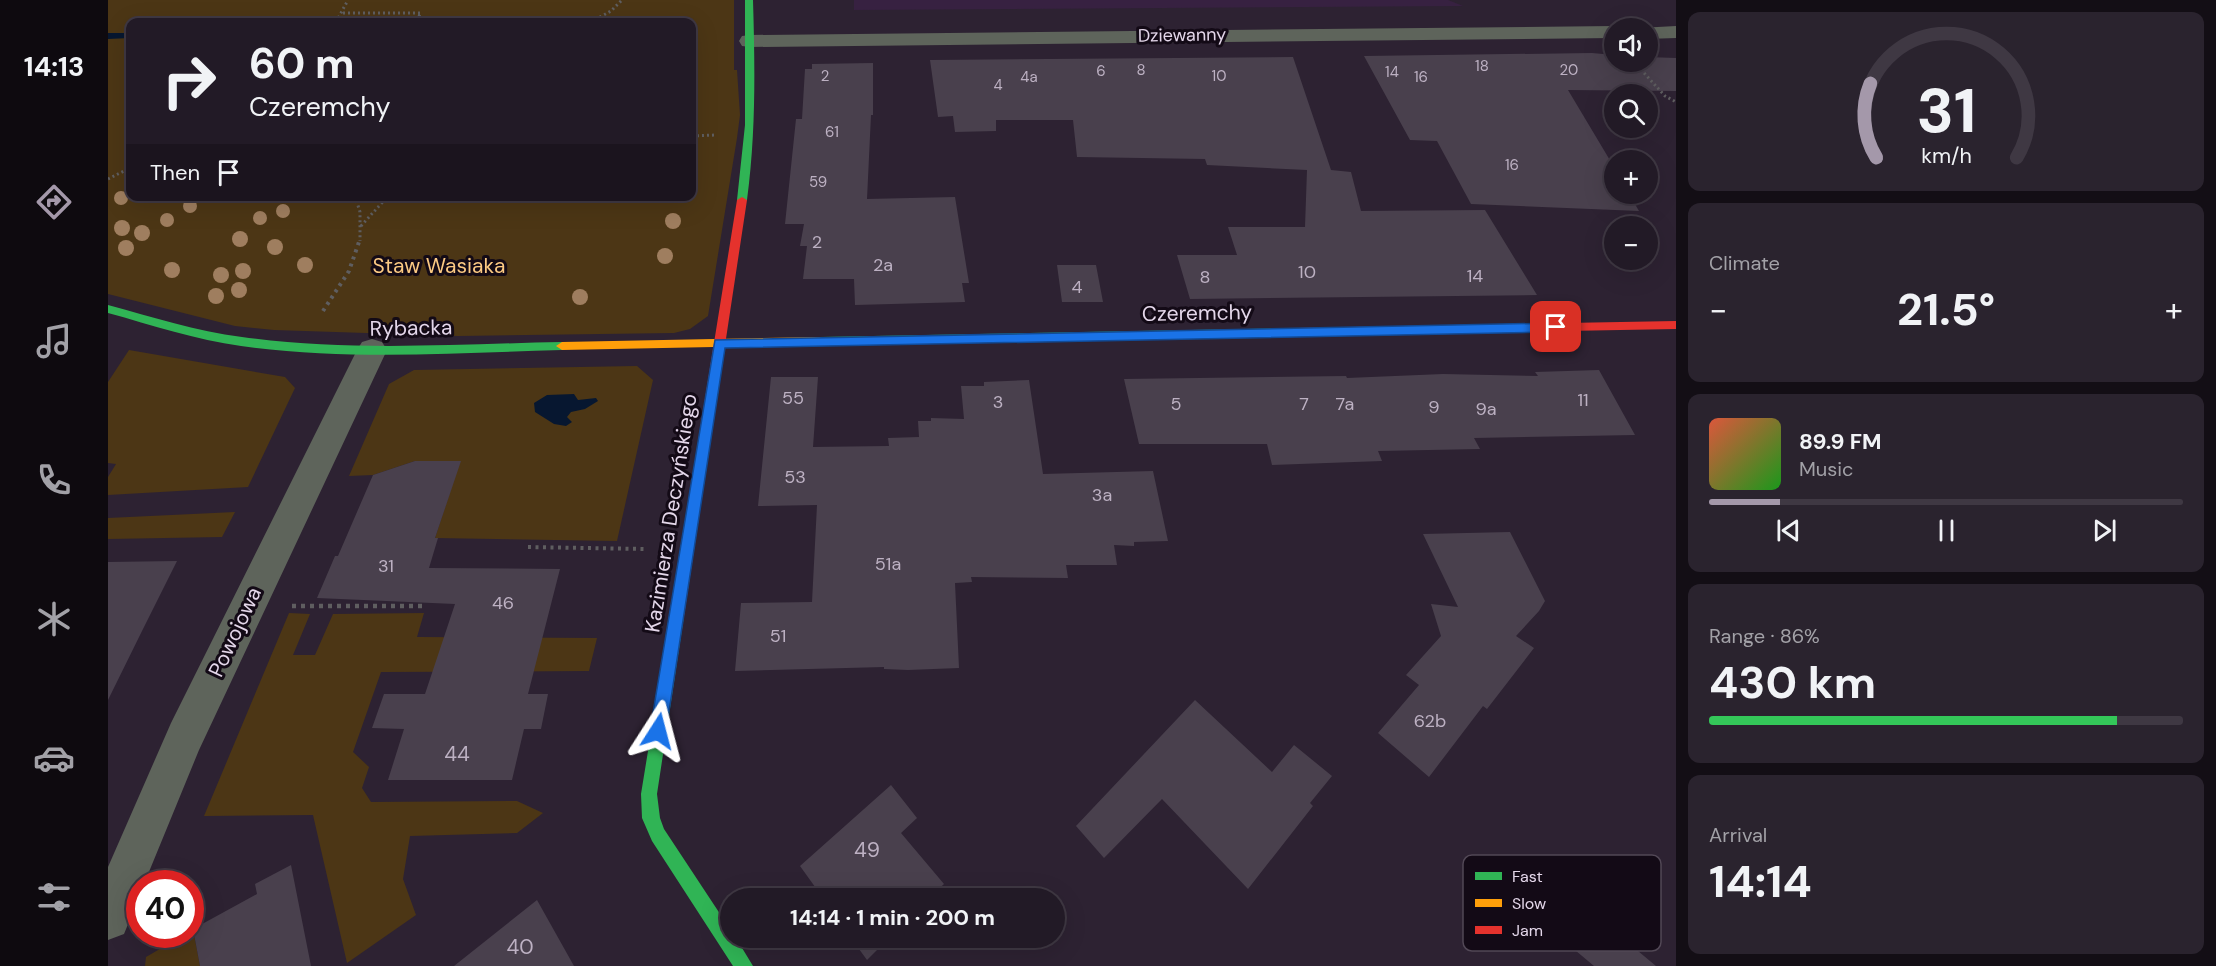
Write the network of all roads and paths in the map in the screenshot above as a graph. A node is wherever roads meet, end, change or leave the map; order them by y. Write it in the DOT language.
graph roads {
  1 [pos="348,0"];
  2 [pos="622,0"];
  3 [pos="750,0"];
  4 [pos="343,13"];
  5 [pos="339,18"];
  6 [pos="418,18"];
  7 [pos="599,18"];
  8 [pos="1604,32"];
  9 [pos="1676,32"];
  10 [pos="1658,33"];
  11 [pos="750,41"];
  12 [pos="1643,72"];
  13 [pos="1676,102"];
  14 [pos="126,170"];
  15 [pos="108,178"];
  16 [pos="356,201"];
  17 [pos="383,201"];
  18 [pos="360,227"];
  19 [pos="108,309"];
  20 [pos="319,318"];
  21 [pos="1676,325"];
  22 [pos="720,343"];
  23 [pos="372,350"];
  24 [pos="528,547"];
  25 [pos="655,549"];
  26 [pos="246,606"];
  27 [pos="424,606"];
  28 [pos="108,918"];
  29 [pos="744,966"];
  1 -- 4 [label="path"];
  2 -- 7 [label="path"];
  3 -- 11 [label="street, Kazimierza Deczyńskiego"];
  4 -- 5 [label="path"];
  4 -- 6 [label="path"];
  8 -- 11 [label="street, Dziewanny"];
  9 -- 10 [label="street"];
  11 -- 22 [label="street, Kazimierza Deczyńskiego"];
  12 -- 13 [label="path"];
  14 -- 15 [label="path"];
  16 -- 18 [label="path"];
  17 -- 18 [label="path"];
  18 -- 20 [label="path"];
  19 -- 23 [label="street, Rybacka"];
  21 -- 22 [label="street, Czeremchy"];
  22 -- 23 [label="street, Rybacka"];
  22 -- 29 [label="street, Kazimierza Deczyńskiego"];
  23 -- 26 [label="street, Powojowa"];
  24 -- 25 [label="path"];
  26 -- 27 [label="path"];
  26 -- 28 [label="street, Powojowa"];
}
